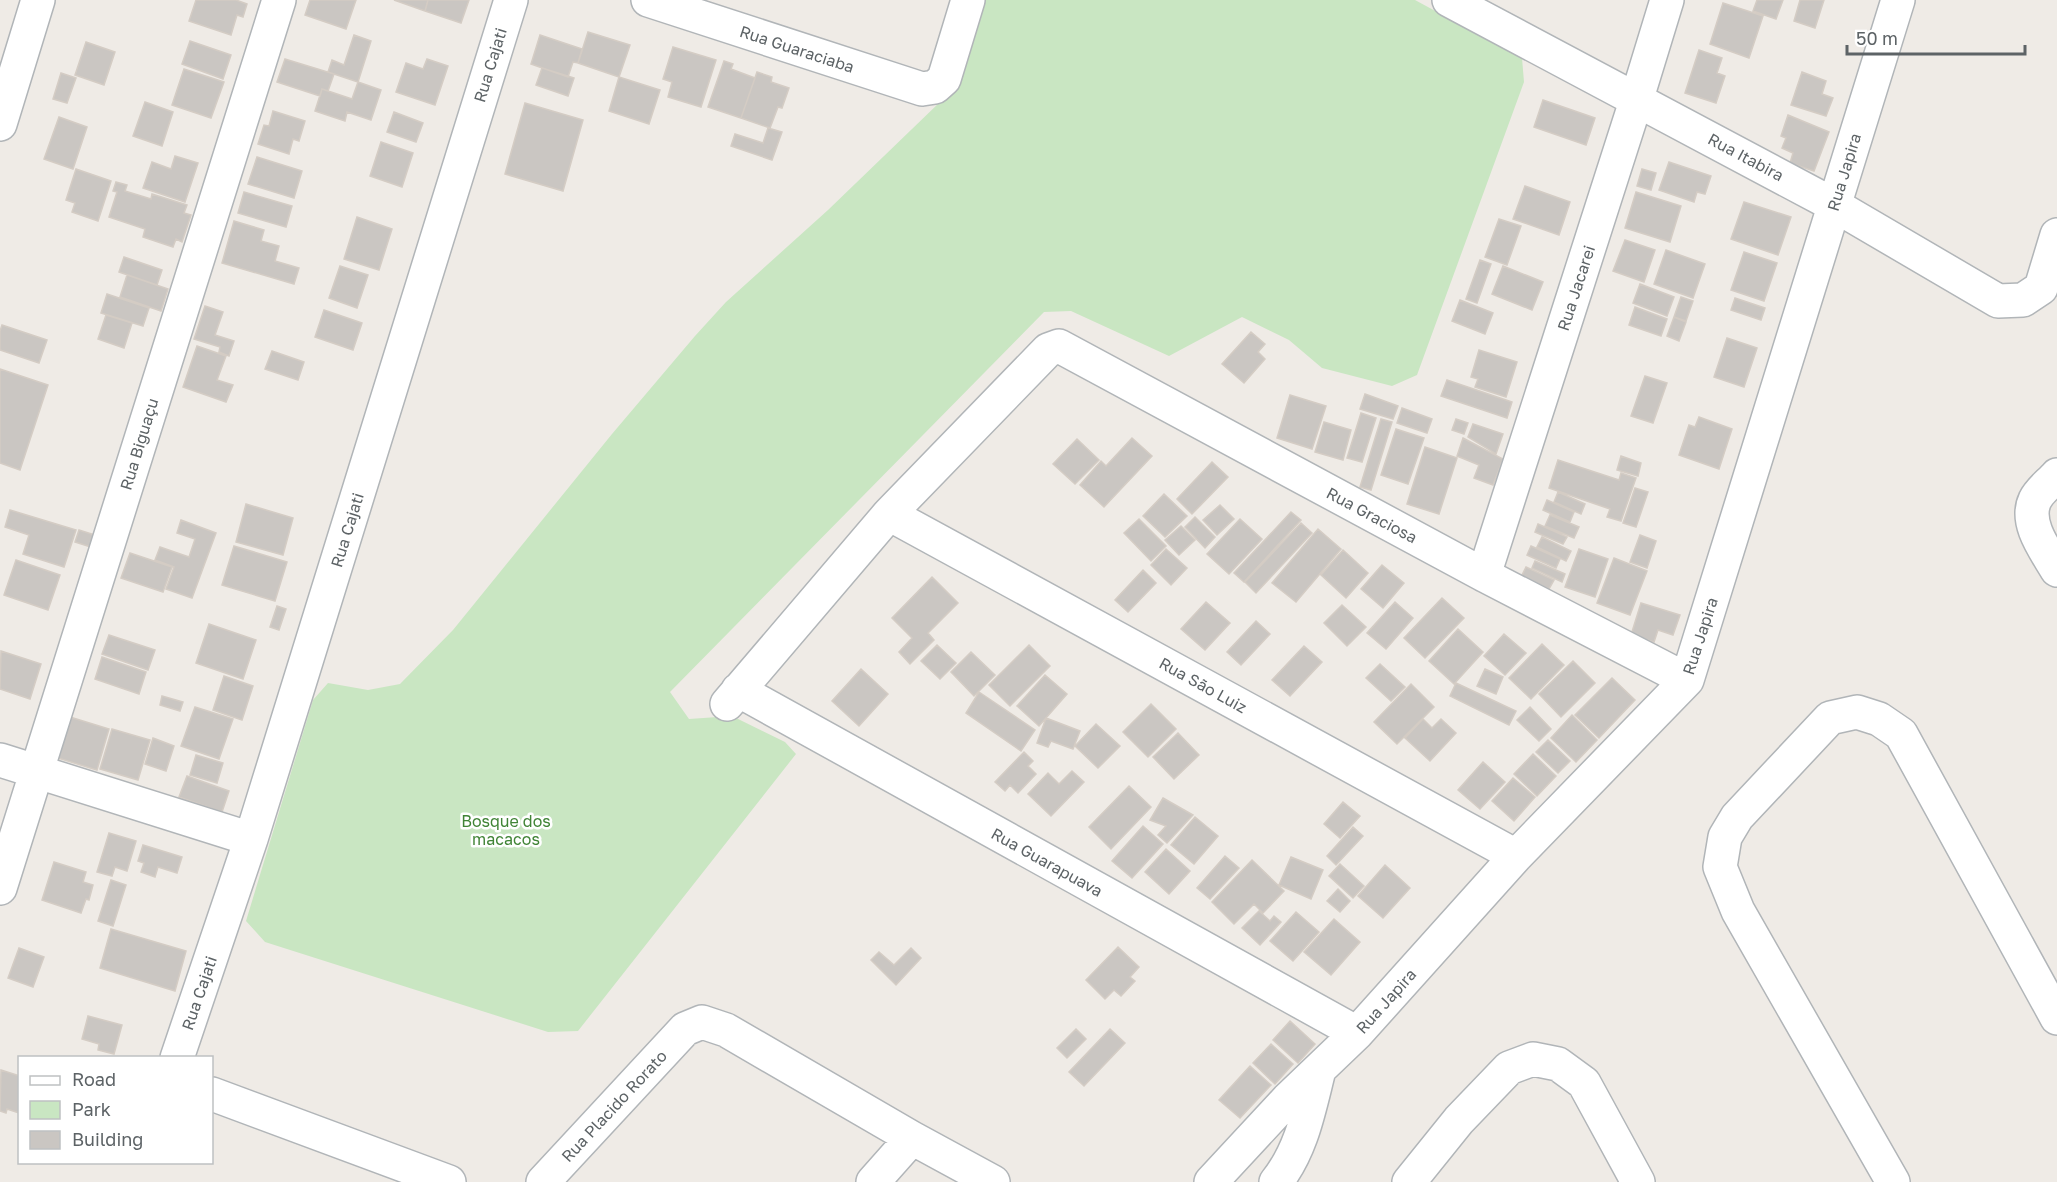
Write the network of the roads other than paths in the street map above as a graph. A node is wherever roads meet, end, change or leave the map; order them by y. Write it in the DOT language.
graph roads {
  1 [pos="38,0"];
  2 [pos="279,0"];
  3 [pos="511,0"];
  4 [pos="648,0"];
  5 [pos="968,0"];
  6 [pos="1449,0"];
  7 [pos="1667,0"];
  8 [pos="1898,0"];
  9 [pos="723,12"];
  10 [pos="1637,98"];
  11 [pos="0,124"];
  12 [pos="1834,205"];
  13 [pos="2057,235"];
  14 [pos="2057,475"];
  15 [pos="889,514"];
  16 [pos="2057,570"];
  17 [pos="1484,575"];
  18 [pos="1687,680"];
  19 [pos="0,760"];
  20 [pos="37,771"];
  21 [pos="251,838"];
  22 [pos="1516,856"];
  23 [pos="0,888"];
  24 [pos="2057,1018"];
  25 [pos="1357,1033"];
  26 [pos="178,1056"];
  27 [pos="1318,1070"];
  28 [pos="213,1094"];
  29 [pos="912,1138"];
  30 [pos="449,1182"];
  31 [pos="543,1182"];
  32 [pos="873,1182"];
  33 [pos="993,1182"];
  34 [pos="1211,1182"];
  35 [pos="1276,1182"];
  36 [pos="1408,1182"];
  37 [pos="1638,1182"];
  38 [pos="1893,1182"];
  1 -- 11 [label="street"];
  2 -- 20 [label="street, Rua Biguaçu"];
  3 -- 21 [label="street, Rua Cajati"];
  4 -- 9 [label="street, Rua Guaraciaba"];
  5 -- 9 [label="street, Rua Guaraciaba"];
  6 -- 10 [label="street, Rua Itabira"];
  7 -- 10 [label="street, Rua Jacarei"];
  8 -- 12 [label="street, Rua Japira"];
  10 -- 12 [label="street, Rua Itabira"];
  10 -- 17 [label="street, Rua Jacarei"];
  12 -- 13 [label="street, Rua Itabira"];
  12 -- 18 [label="street, Rua Japira"];
  14 -- 16 [label="street"];
  15 -- 17 [label="street, Rua Graciosa"];
  15 -- 22 [label="street, Rua São Luiz"];
  15 -- 25 [label="street, Rua Guarapuava"];
  17 -- 18 [label="street, Rua Graciosa"];
  18 -- 22 [label="street, Rua Japira"];
  19 -- 20 [label="street"];
  20 -- 21 [label="street"];
  20 -- 23 [label="street, Rua Biguaçu"];
  21 -- 26 [label="street, Rua Cajati"];
  22 -- 25 [label="street, Rua Japira"];
  24 -- 38 [label="street"];
  25 -- 27 [label="street, Rua Japira"];
  27 -- 34 [label="street, Rua Japira"];
  27 -- 35 [label="street"];
  28 -- 30 [label="street"];
  29 -- 31 [label="street, Rua Placido Rorato"];
  29 -- 32 [label="street"];
  29 -- 33 [label="street"];
  36 -- 37 [label="street"];
}
